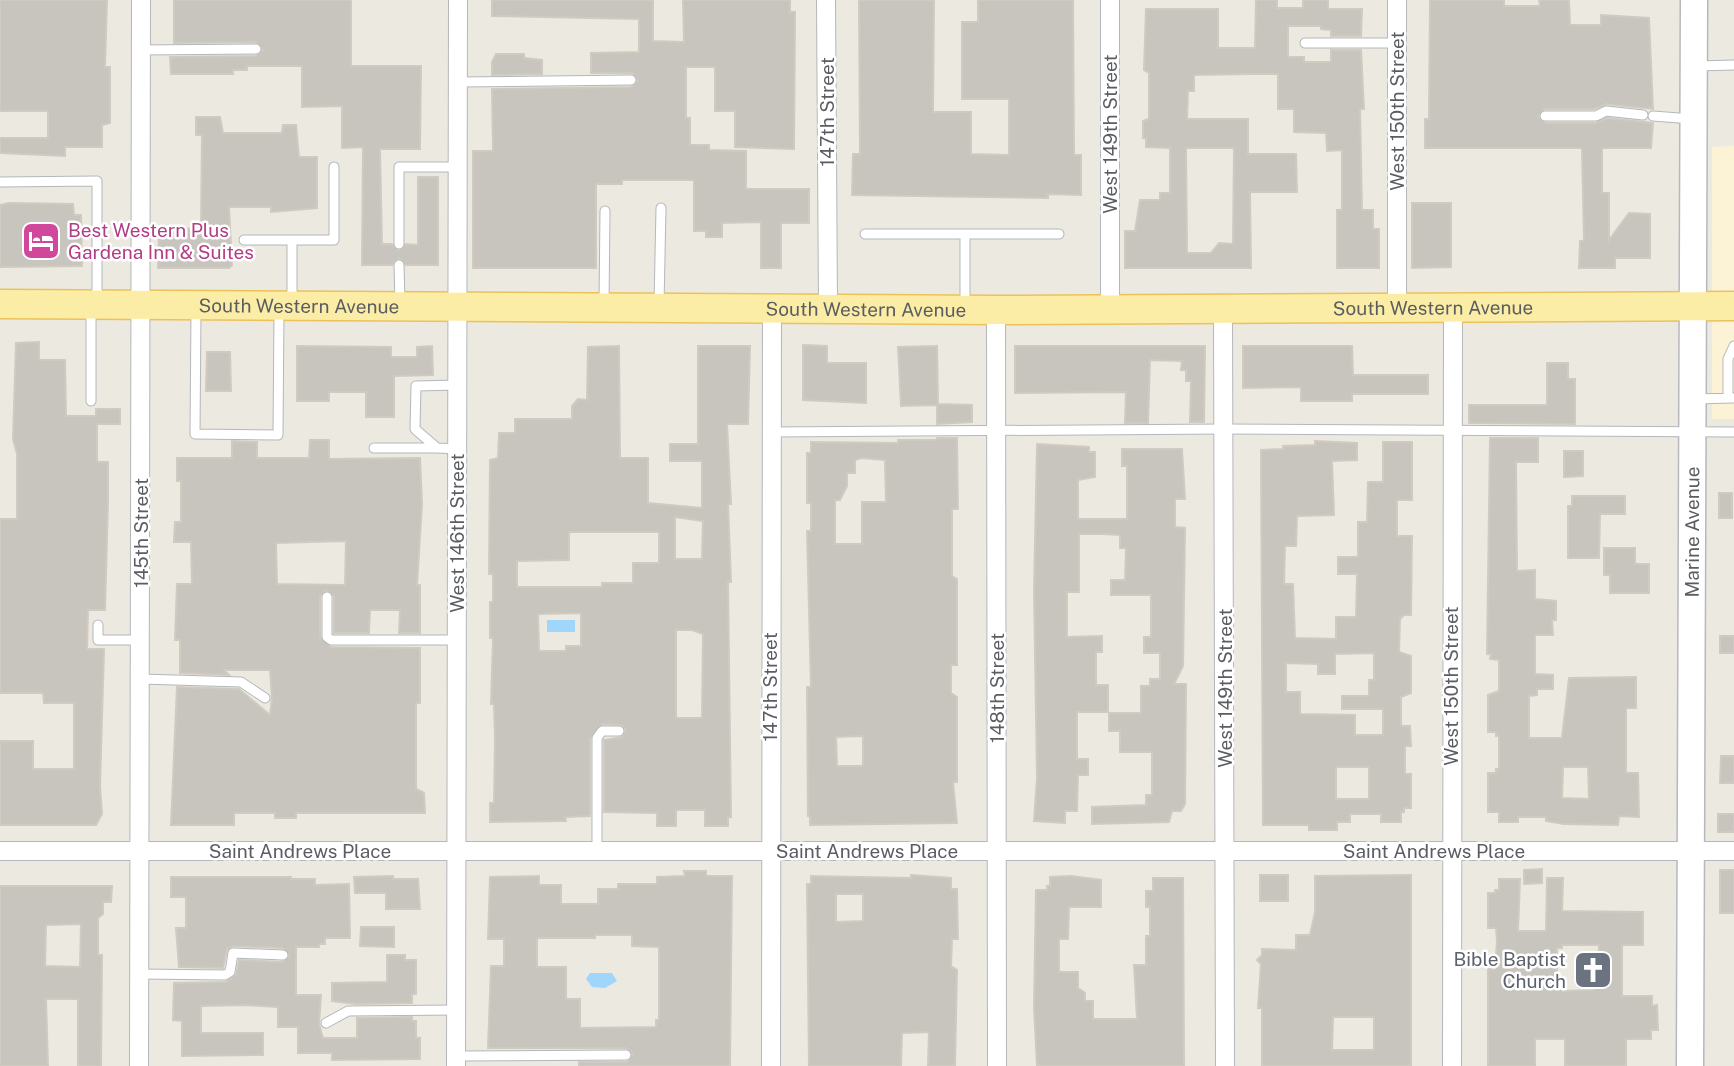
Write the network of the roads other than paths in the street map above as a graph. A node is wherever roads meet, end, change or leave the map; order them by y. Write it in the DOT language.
graph roads {
  1 [pos="141,0"];
  2 [pos="458,0"];
  3 [pos="826,0"];
  4 [pos="1110,0"];
  5 [pos="1397,0"];
  6 [pos="1693,0"];
  7 [pos="1305,43"];
  8 [pos="1397,43"];
  9 [pos="256,49"];
  10 [pos="141,50"];
  11 [pos="1734,65"];
  12 [pos="1694,66"];
  13 [pos="631,80"];
  14 [pos="458,82"];
  15 [pos="1545,116"];
  16 [pos="1694,119"];
  17 [pos="334,167"];
  18 [pos="458,167"];
  19 [pos="0,181"];
  20 [pos="661,208"];
  21 [pos="604,211"];
  22 [pos="865,234"];
  23 [pos="965,234"];
  24 [pos="1059,234"];
  25 [pos="244,240"];
  26 [pos="292,240"];
  27 [pos="399,244"];
  28 [pos="399,265"];
  29 [pos="0,304"];
  30 [pos="94,304"];
  31 [pos="141,304"];
  32 [pos="196,304"];
  33 [pos="286,304"];
  34 [pos="400,305"];
  35 [pos="458,306"];
  36 [pos="1734,306"];
  37 [pos="604,307"];
  38 [pos="659,307"];
  39 [pos="1397,307"];
  40 [pos="1453,307"];
  41 [pos="1694,307"];
  42 [pos="772,308"];
  43 [pos="828,308"];
  44 [pos="1110,309"];
  45 [pos="965,310"];
  46 [pos="996,310"];
  47 [pos="1223,310"];
  48 [pos="1733,349"];
  49 [pos="458,385"];
  50 [pos="1731,398"];
  51 [pos="1693,399"];
  52 [pos="91,401"];
  53 [pos="1224,429"];
  54 [pos="1452,429"];
  55 [pos="771,432"];
  56 [pos="1693,432"];
  57 [pos="1734,432"];
  58 [pos="997,433"];
  59 [pos="373,448"];
  60 [pos="437,448"];
  61 [pos="457,449"];
  62 [pos="327,597"];
  63 [pos="98,625"];
  64 [pos="141,639"];
  65 [pos="457,640"];
  66 [pos="141,679"];
  67 [pos="265,698"];
  68 [pos="619,731"];
  69 [pos="456,850"];
  70 [pos="997,850"];
  71 [pos="1451,850"];
  72 [pos="0,851"];
  73 [pos="597,851"];
  74 [pos="770,851"];
  75 [pos="1690,851"];
  76 [pos="1734,851"];
  77 [pos="141,852"];
  78 [pos="1226,852"];
  79 [pos="283,955"];
  80 [pos="140,974"];
  81 [pos="456,1010"];
  82 [pos="326,1023"];
  83 [pos="626,1055"];
  84 [pos="456,1061"];
  85 [pos="139,1066"];
  86 [pos="771,1066"];
  87 [pos="998,1066"];
  88 [pos="1225,1066"];
  89 [pos="1452,1066"];
  90 [pos="1690,1066"];
  1 -- 10 [label="street, 145th Street"];
  2 -- 14 [label="street, West 146th Street"];
  3 -- 43 [label="street, 147th Street"];
  4 -- 44 [label="street, West 149th Street"];
  5 -- 8 [label="street, West 150th Street"];
  6 -- 12 [label="main road, Marine Avenue"];
  7 -- 8 [label="lane"];
  8 -- 39 [label="street, West 150th Street"];
  9 -- 10 [label="lane"];
  10 -- 31 [label="street, 145th Street"];
  11 -- 12 [label="lane"];
  12 -- 16 [label="main road, Marine Avenue"];
  13 -- 14 [label="lane"];
  14 -- 18 [label="street, West 146th Street"];
  15 -- 16 [label="lane"];
  16 -- 41 [label="main road, Marine Avenue"];
  17 -- 26 [label="lane"];
  18 -- 27 [label="lane"];
  18 -- 35 [label="street, West 146th Street"];
  19 -- 30 [label="lane"];
  20 -- 38 [label="lane"];
  21 -- 37 [label="lane"];
  22 -- 23 [label="lane"];
  23 -- 24 [label="lane"];
  23 -- 45 [label="lane"];
  25 -- 26 [label="lane"];
  26 -- 33 [label="lane"];
  28 -- 34 [label="lane"];
  29 -- 30 [label="main road, South Western Avenue"];
  30 -- 31 [label="main road, South Western Avenue"];
  30 -- 52 [label="lane"];
  31 -- 32 [label="main road, South Western Avenue"];
  31 -- 64 [label="street, 145th Street"];
  32 -- 33 [label="main road, South Western Avenue"];
  32 -- 33 [label="lane"];
  33 -- 34 [label="main road, South Western Avenue"];
  34 -- 35 [label="main road, South Western Avenue"];
  35 -- 37 [label="main road, South Western Avenue"];
  35 -- 49 [label="street, West 146th Street"];
  36 -- 41 [label="main road, South Western Avenue"];
  37 -- 38 [label="main road, South Western Avenue"];
  38 -- 42 [label="main road, South Western Avenue"];
  39 -- 40 [label="main road, South Western Avenue"];
  39 -- 47 [label="main road, South Western Avenue"];
  40 -- 41 [label="main road, South Western Avenue"];
  40 -- 54 [label="street, West 150th Street"];
  41 -- 51 [label="main road, Marine Avenue"];
  42 -- 43 [label="main road, South Western Avenue"];
  42 -- 55 [label="street, 147th Street"];
  43 -- 45 [label="main road, South Western Avenue"];
  44 -- 46 [label="main road, South Western Avenue"];
  44 -- 47 [label="main road, South Western Avenue"];
  45 -- 46 [label="main road, South Western Avenue"];
  46 -- 58 [label="street, 148th Street"];
  47 -- 53 [label="street, West 149th Street"];
  48 -- 50 [label="lane"];
  49 -- 60 [label="lane"];
  49 -- 61 [label="street, West 146th Street"];
  50 -- 51 [label="lane"];
  51 -- 56 [label="main road, Marine Avenue"];
  53 -- 54 [label="lane"];
  53 -- 58 [label="lane"];
  53 -- 78 [label="street, West 149th Street"];
  54 -- 56 [label="lane"];
  54 -- 71 [label="street, West 150th Street"];
  55 -- 58 [label="lane"];
  55 -- 74 [label="street, 147th Street"];
  56 -- 57 [label="lane"];
  56 -- 75 [label="main road, Marine Avenue"];
  58 -- 70 [label="street, 148th Street"];
  59 -- 60 [label="lane"];
  60 -- 61 [label="lane"];
  61 -- 65 [label="street, West 146th Street"];
  62 -- 65 [label="lane"];
  63 -- 64 [label="lane"];
  64 -- 66 [label="street, 145th Street"];
  65 -- 69 [label="street, West 146th Street"];
  66 -- 67 [label="lane"];
  66 -- 77 [label="street, 145th Street"];
  68 -- 73 [label="lane"];
  69 -- 73 [label="street, Saint Andrews Place"];
  69 -- 77 [label="street, Saint Andrews Place"];
  69 -- 81 [label="street, West 146th Street"];
  70 -- 74 [label="street, Saint Andrews Place"];
  70 -- 78 [label="street, Saint Andrews Place"];
  70 -- 87 [label="street, 148th Street"];
  71 -- 75 [label="street, Saint Andrews Place"];
  71 -- 78 [label="street, Saint Andrews Place"];
  71 -- 89 [label="street, West 150th Street"];
  72 -- 77 [label="street, Saint Andrews Place"];
  73 -- 74 [label="street, Saint Andrews Place"];
  74 -- 86 [label="street, 147th Street"];
  75 -- 76 [label="street, Saint Andrews Place"];
  75 -- 90 [label="main road, Marine Avenue"];
  77 -- 80 [label="street, 145th Street"];
  78 -- 88 [label="street, West 149th Street"];
  79 -- 80 [label="lane"];
  80 -- 85 [label="street, 145th Street"];
  81 -- 82 [label="lane"];
  81 -- 84 [label="street, West 146th Street"];
  83 -- 84 [label="lane"];
}
